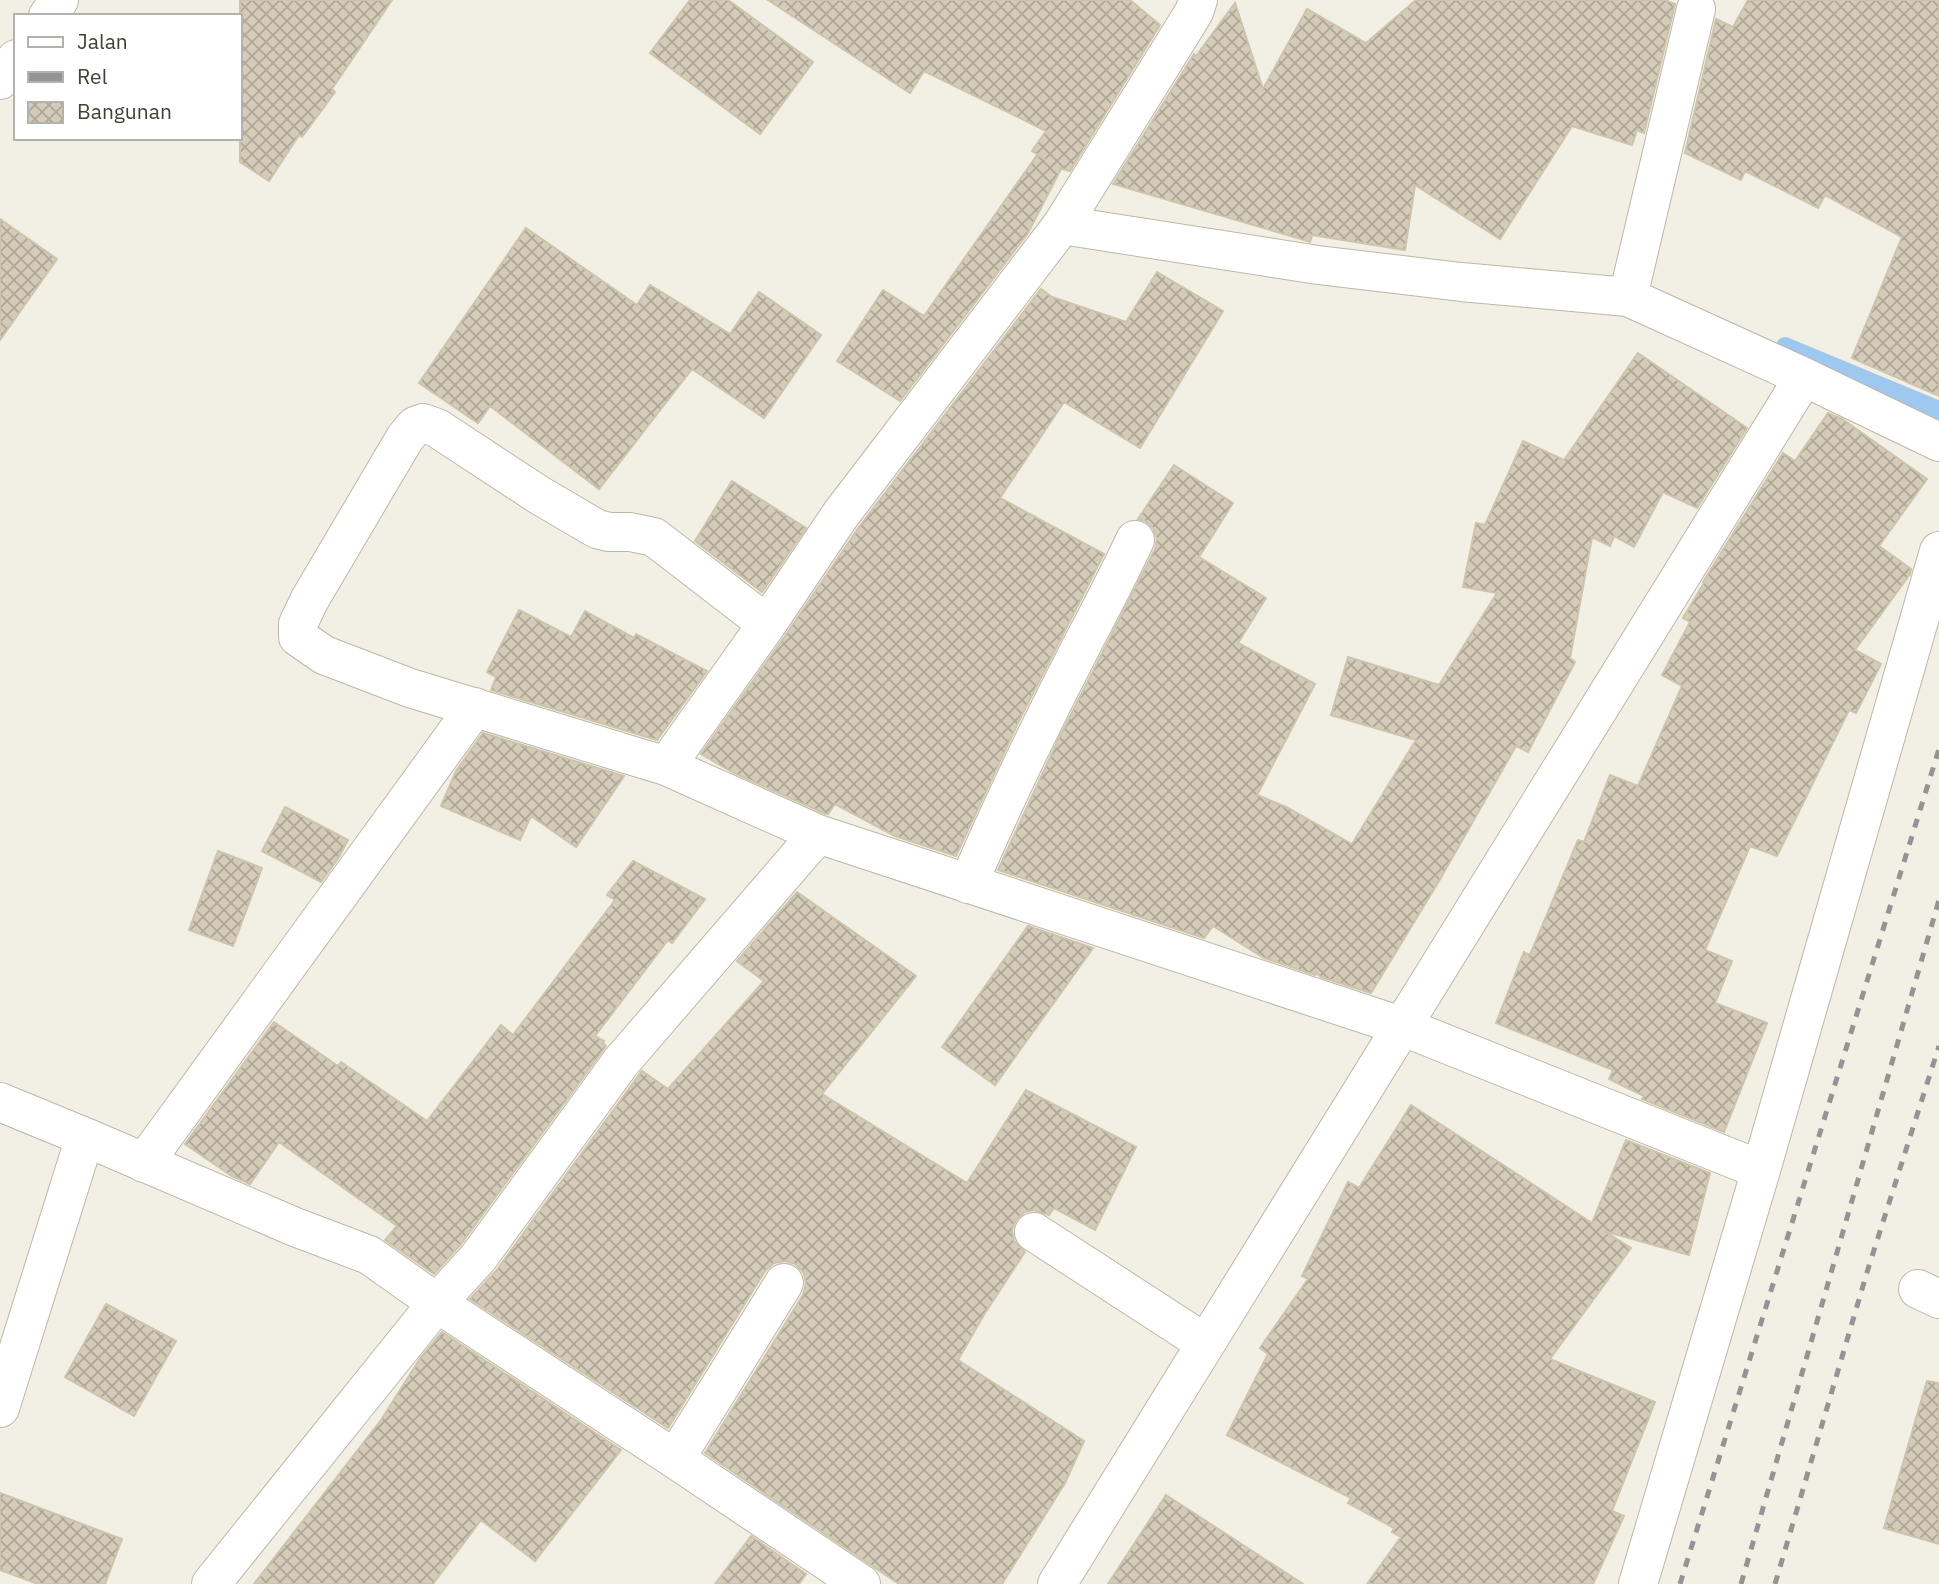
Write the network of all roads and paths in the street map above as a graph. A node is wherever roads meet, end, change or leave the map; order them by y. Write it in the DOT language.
graph roads {
  1 [pos="1198,0"];
  2 [pos="1696,9"];
  3 [pos="14,62"];
  4 [pos="0,80"];
  5 [pos="1062,225"];
  6 [pos="1628,297"];
  7 [pos="1804,377"];
  8 [pos="1939,442"];
  9 [pos="1135,540"];
  10 [pos="1939,551"];
  11 [pos="768,624"];
  12 [pos="475,707"];
  13 [pos="666,766"];
  14 [pos="818,834"];
  15 [pos="968,884"];
  16 [pos="1401,1026"];
  17 [pos="0,1102"];
  18 [pos="85,1137"];
  19 [pos="144,1163"];
  20 [pos="1761,1170"];
  21 [pos="1034,1232"];
  22 [pos="784,1283"];
  23 [pos="437,1303"];
  24 [pos="1205,1343"];
  25 [pos="0,1408"];
  26 [pos="675,1459"];
  27 [pos="211,1584"];
  28 [pos="860,1584"];
  29 [pos="1057,1584"];
  30 [pos="1638,1584"];
  1 -- 5 [label="street"];
  2 -- 6 [label="street"];
  3 -- 4 [label="street"];
  5 -- 6 [label="street"];
  5 -- 11 [label="street"];
  6 -- 7 [label="street"];
  7 -- 8 [label="street"];
  7 -- 16 [label="street"];
  9 -- 15 [label="street"];
  10 -- 20 [label="street"];
  11 -- 12 [label="street"];
  11 -- 13 [label="street"];
  12 -- 13 [label="street"];
  12 -- 19 [label="street"];
  13 -- 14 [label="street"];
  14 -- 15 [label="street"];
  14 -- 23 [label="street"];
  15 -- 16 [label="street"];
  16 -- 20 [label="street"];
  16 -- 24 [label="street"];
  17 -- 18 [label="street"];
  18 -- 19 [label="street"];
  18 -- 25 [label="street"];
  19 -- 23 [label="street"];
  20 -- 30 [label="street"];
  21 -- 24 [label="street"];
  22 -- 26 [label="street"];
  23 -- 26 [label="street"];
  23 -- 27 [label="street"];
  24 -- 29 [label="street"];
  26 -- 28 [label="street"];
}
